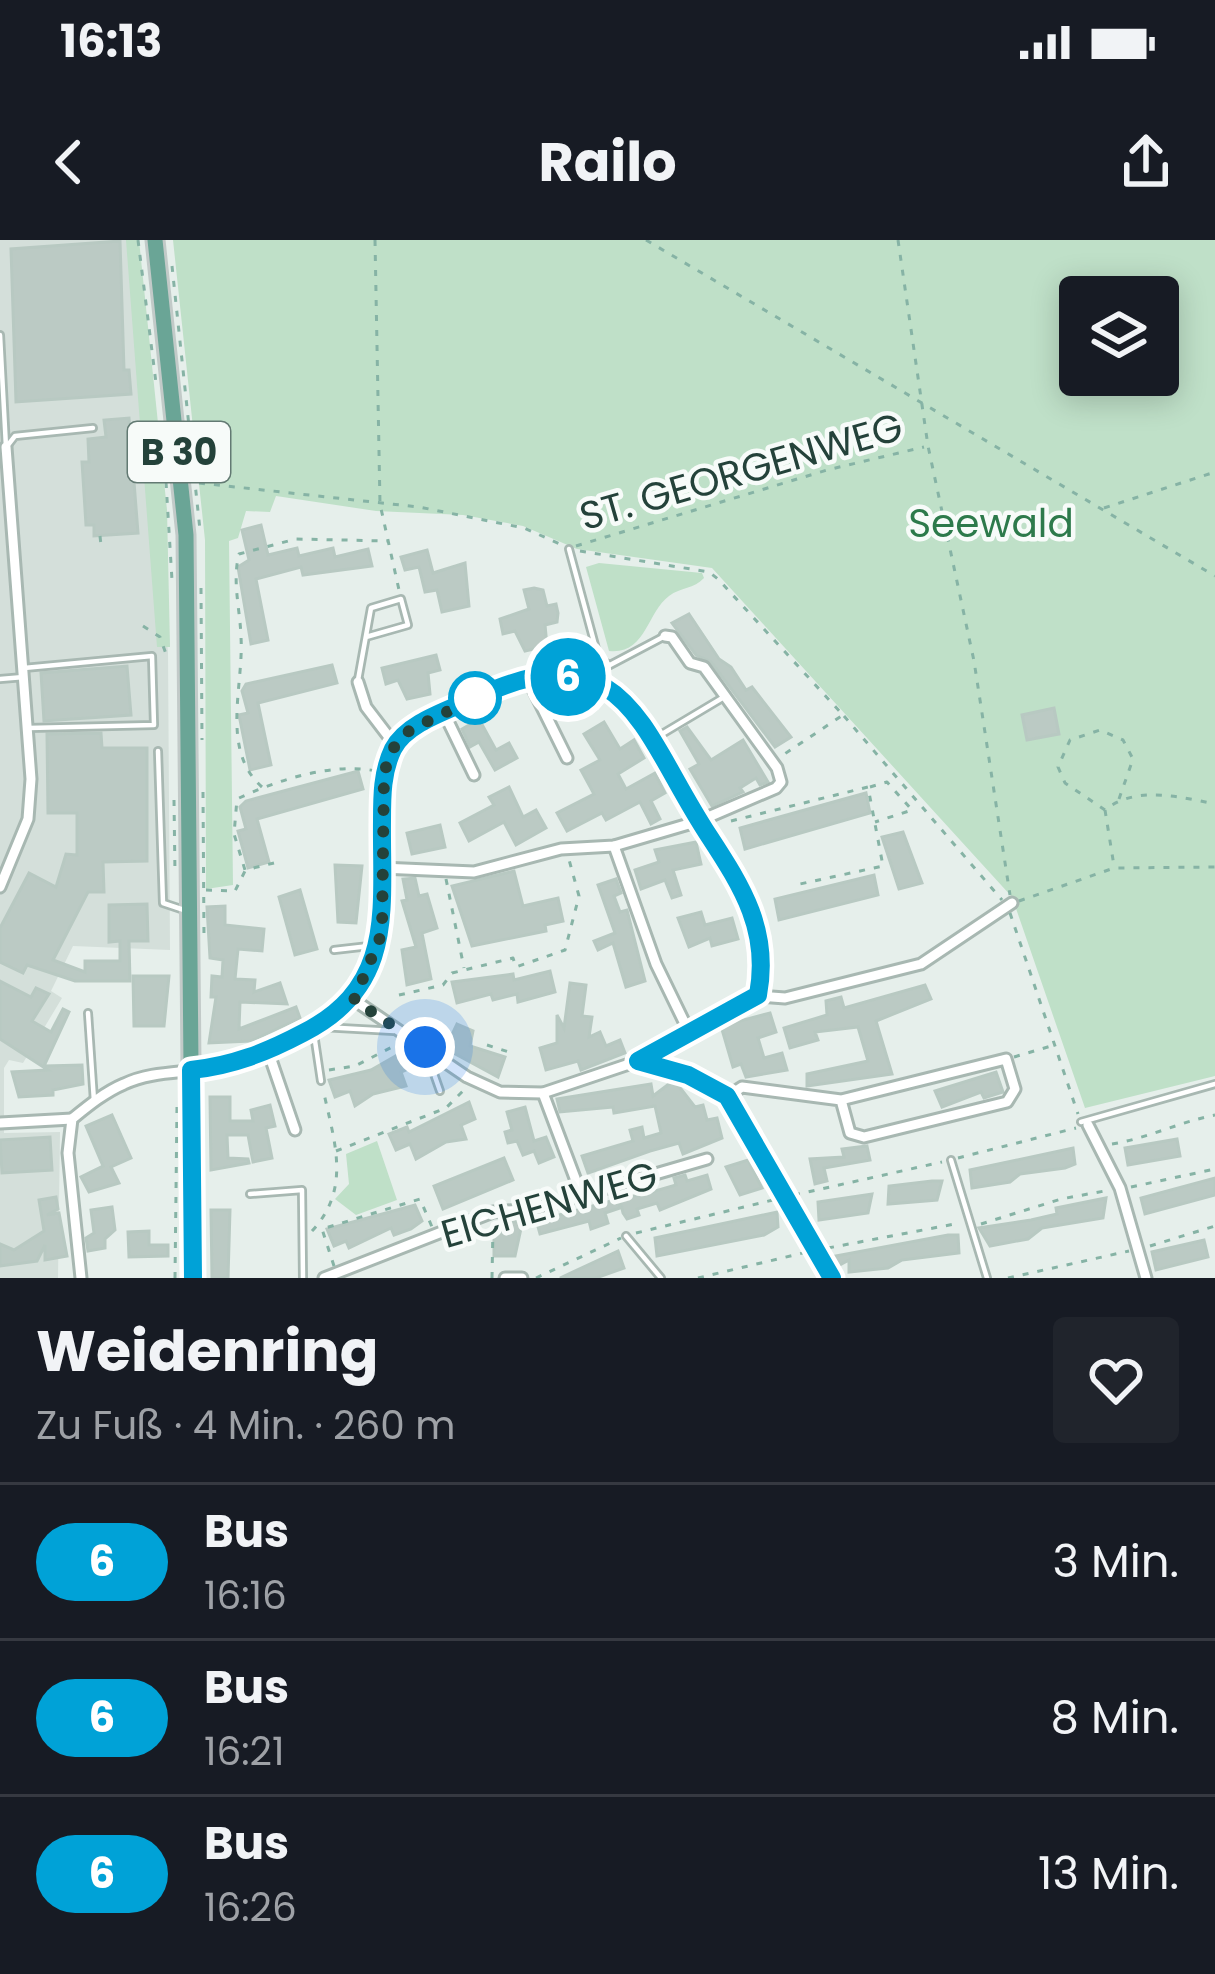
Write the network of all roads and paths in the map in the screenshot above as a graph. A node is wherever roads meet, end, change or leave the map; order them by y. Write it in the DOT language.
graph roads {
  1 [pos="138,240"];
  2 [pos="155,240"];
  3 [pos="375,240"];
  4 [pos="646,240"];
  5 [pos="898,240"];
  6 [pos="0,335"];
  7 [pos="157,397"];
  8 [pos="920,401"];
  9 [pos="94,428"];
  10 [pos="928,446"];
  11 [pos="6,447"];
  12 [pos="164,464"];
  13 [pos="1215,472"];
  14 [pos="196,483"];
  15 [pos="380,504"];
  16 [pos="1102,508"];
  17 [pos="100,536"];
  18 [pos="388,541"];
  19 [pos="100,545"];
  20 [pos="569,548"];
  21 [pos="1215,576"];
  22 [pos="172,592"];
  23 [pos="401,599"];
  24 [pos="142,626"];
  25 [pos="665,635"];
  26 [pos="366,637"];
  27 [pos="174,653"];
  28 [pos="166,654"];
  29 [pos="152,656"];
  30 [pos="599,660"];
  31 [pos="24,672"];
  32 [pos="527,676"];
  33 [pos="0,679"];
  34 [pos="358,682"];
  35 [pos="597,682"];
  36 [pos="724,697"];
  37 [pos="444,712"];
  38 [pos="843,715"];
  39 [pos="27,728"];
  40 [pos="652,740"];
  41 [pos="395,745"];
  42 [pos="158,751"];
  43 [pos="567,758"];
  44 [pos="771,762"];
  45 [pos="384,772"];
  46 [pos="474,775"];
  47 [pos="262,787"];
  48 [pos="868,787"];
  49 [pos="174,797"];
  50 [pos="816,798"];
  51 [pos="1119,799"];
  52 [pos="786,804"];
  53 [pos="1215,804"];
  54 [pos="818,807"];
  55 [pos="922,807"];
  56 [pos="1106,810"];
  57 [pos="758,813"];
  58 [pos="790,813"];
  59 [pos="911,813"];
  60 [pos="699,821"];
  61 [pos="731,821"];
  62 [pos="874,822"];
  63 [pos="761,823"];
  64 [pos="614,846"];
  65 [pos="566,848"];
  66 [pos="274,863"];
  67 [pos="1215,867"];
  68 [pos="382,868"];
  69 [pos="1114,868"];
  70 [pos="245,870"];
  71 [pos="445,871"];
  72 [pos="800,884"];
  73 [pos="0,887"];
  74 [pos="204,890"];
  75 [pos="1009,905"];
  76 [pos="184,910"];
  77 [pos="378,945"];
  78 [pos="334,950"];
  79 [pos="464,970"];
  80 [pos="399,995"];
  81 [pos="758,995"];
  82 [pos="354,1000"];
  83 [pos="88,1013"];
  84 [pos="314,1027"];
  85 [pos="689,1032"];
  86 [pos="402,1033"];
  87 [pos="487,1045"];
  88 [pos="1053,1045"];
  89 [pos="425,1047"];
  90 [pos="268,1051"];
  91 [pos="515,1054"];
  92 [pos="1006,1059"];
  93 [pos="638,1061"];
  94 [pos="322,1069"];
  95 [pos="184,1071"];
  96 [pos="471,1079"];
  97 [pos="321,1082"];
  98 [pos="1215,1084"];
  99 [pos="440,1091"];
  100 [pos="543,1093"];
  101 [pos="727,1096"];
  102 [pos="177,1098"];
  103 [pos="841,1100"];
  104 [pos="94,1101"];
  105 [pos="1215,1115"];
  106 [pos="72,1119"];
  107 [pos="0,1123"];
  108 [pos="1084,1123"];
  109 [pos="295,1130"];
  110 [pos="1099,1146"];
  111 [pos="336,1151"];
  112 [pos="707,1159"];
  113 [pos="951,1160"];
  114 [pos="1215,1169"];
  115 [pos="1120,1188"];
  116 [pos="250,1194"];
  117 [pos="581,1194"];
  118 [pos="786,1196"];
  119 [pos="331,1211"];
  120 [pos="493,1212"];
  121 [pos="349,1219"];
  122 [pos="1215,1226"];
  123 [pos="436,1235"];
  124 [pos="626,1236"];
  125 [pos="301,1243"];
  126 [pos="1140,1248"];
  127 [pos="816,1251"];
  128 [pos="336,1273"];
  129 [pos="81,1278"];
  130 [pos="175,1278"];
  131 [pos="193,1278"];
  132 [pos="303,1278"];
  133 [pos="324,1278"];
  134 [pos="492,1278"];
  135 [pos="505,1278"];
  136 [pos="522,1278"];
  137 [pos="536,1278"];
  138 [pos="661,1278"];
  139 [pos="698,1278"];
  140 [pos="832,1278"];
  141 [pos="986,1278"];
  142 [pos="1008,1278"];
  143 [pos="1146,1278"];
  1 -- 7 [label="path"];
  2 -- 76 [label="main road, B 30"];
  3 -- 15 [label="path"];
  4 -- 8 [label="path"];
  5 -- 8 [label="path"];
  6 -- 11 [label="lane"];
  8 -- 10 [label="path"];
  8 -- 16 [label="path"];
  9 -- 11 [label="lane"];
  10 -- 20 [label="path, ST. GEORGENWEG"];
  10 -- 75 [label="path"];
  11 -- 31 [label="street"];
  12 -- 22 [label="path"];
  13 -- 16 [label="path"];
  14 -- 15 [label="path"];
  15 -- 18 [label="path"];
  15 -- 20 [label="path"];
  16 -- 21 [label="path"];
  17 -- 19 [label="path"];
  18 -- 23 [label="path"];
  18 -- 47 [label="path"];
  20 -- 30 [label="lane"];
  20 -- 38 [label="path"];
  23 -- 26 [label="lane"];
  23 -- 26 [label="lane"];
  24 -- 28 [label="path"];
  25 -- 30 [label="lane"];
  25 -- 36 [label="street"];
  26 -- 34 [label="lane"];
  27 -- 28 [label="path"];
  28 -- 29 [label="path"];
  29 -- 31 [label="lane"];
  29 -- 39 [label="lane"];
  30 -- 35 [label="lane"];
  31 -- 33 [label="lane"];
  31 -- 39 [label="street"];
  32 -- 35 [label="street"];
  32 -- 37 [label="street"];
  32 -- 43 [label="street"];
  34 -- 41 [label="street"];
  35 -- 40 [label="street"];
  36 -- 40 [label="lane"];
  36 -- 44 [label="street"];
  37 -- 41 [label="street"];
  37 -- 46 [label="street"];
  38 -- 44 [label="path"];
  38 -- 55 [label="path"];
  39 -- 73 [label="street"];
  40 -- 60 [label="street"];
  41 -- 45 [label="street"];
  42 -- 76 [label="lane"];
  44 -- 60 [label="street"];
  45 -- 47 [label="path"];
  45 -- 68 [label="street"];
  47 -- 70 [label="path"];
  48 -- 50 [label="path"];
  48 -- 59 [label="path"];
  48 -- 62 [label="path"];
  49 -- 76 [label="path"];
  50 -- 52 [label="path"];
  50 -- 54 [label="path"];
  51 -- 53 [label="path"];
  51 -- 56 [label="path"];
  51 -- 56 [label="path"];
  52 -- 57 [label="path"];
  52 -- 58 [label="path"];
  55 -- 59 [label="path"];
  55 -- 75 [label="path"];
  56 -- 69 [label="path"];
  57 -- 61 [label="path"];
  57 -- 63 [label="path"];
  59 -- 62 [label="path"];
  60 -- 64 [label="street"];
  60 -- 81 [label="street"];
  62 -- 72 [label="path"];
  64 -- 65 [label="street"];
  64 -- 85 [label="street"];
  65 -- 71 [label="street"];
  65 -- 79 [label="path"];
  66 -- 70 [label="path"];
  67 -- 69 [label="path"];
  68 -- 71 [label="street"];
  68 -- 77 [label="street"];
  69 -- 75 [label="path"];
  70 -- 74 [label="path"];
  71 -- 79 [label="path"];
  75 -- 81 [label="street"];
  75 -- 88 [label="path"];
  76 -- 95 [label="main road, B 30"];
  77 -- 78 [label="lane"];
  77 -- 82 [label="street"];
  79 -- 80 [label="path"];
  81 -- 85 [label="street"];
  82 -- 84 [label="street"];
  82 -- 86 [label="street"];
  83 -- 104 [label="lane"];
  84 -- 86 [label="lane"];
  84 -- 90 [label="street"];
  84 -- 94 [label="lane"];
  85 -- 93 [label="street"];
  86 -- 89 [label="street"];
  86 -- 94 [label="path"];
  87 -- 91 [label="path"];
  88 -- 92 [label="path"];
  88 -- 108 [label="path"];
  89 -- 96 [label="street"];
  89 -- 99 [label="lane"];
  90 -- 95 [label="street"];
  90 -- 109 [label="street"];
  92 -- 103 [label="street"];
  92 -- 103 [label="street"];
  93 -- 100 [label="street"];
  93 -- 101 [label="street"];
  94 -- 97 [label="lane"];
  95 -- 104 [label="street"];
  95 -- 131 [label="main road, B 30"];
  96 -- 100 [label="street"];
  96 -- 111 [label="path"];
  97 -- 111 [label="path"];
  98 -- 108 [label="lane"];
  100 -- 117 [label="street"];
  101 -- 103 [label="street"];
  101 -- 118 [label="street"];
  102 -- 130 [label="path"];
  104 -- 106 [label="street"];
  105 -- 110 [label="path"];
  106 -- 107 [label="street"];
  106 -- 129 [label="street"];
  108 -- 110 [label="street"];
  108 -- 113 [label="path"];
  110 -- 115 [label="street"];
  111 -- 119 [label="path"];
  112 -- 117 [label="street, EICHENWEG"];
  113 -- 118 [label="path"];
  113 -- 141 [label="lane"];
  114 -- 115 [label="path"];
  115 -- 126 [label="street"];
  116 -- 125 [label="lane"];
  117 -- 120 [label="street, EICHENWEG"];
  118 -- 124 [label="path"];
  118 -- 127 [label="street"];
  119 -- 121 [label="path"];
  119 -- 125 [label="path"];
  120 -- 123 [label="street, EICHENWEG"];
  120 -- 134 [label="path"];
  121 -- 123 [label="path"];
  121 -- 128 [label="path"];
  122 -- 126 [label="path"];
  123 -- 128 [label="street, EICHENWEG"];
  124 -- 137 [label="path"];
  124 -- 138 [label="lane"];
  125 -- 132 [label="lane"];
  126 -- 142 [label="path"];
  126 -- 143 [label="street"];
  127 -- 139 [label="path"];
  127 -- 140 [label="street"];
  128 -- 133 [label="street, EICHENWEG"];
  135 -- 136 [label="street"];
}
